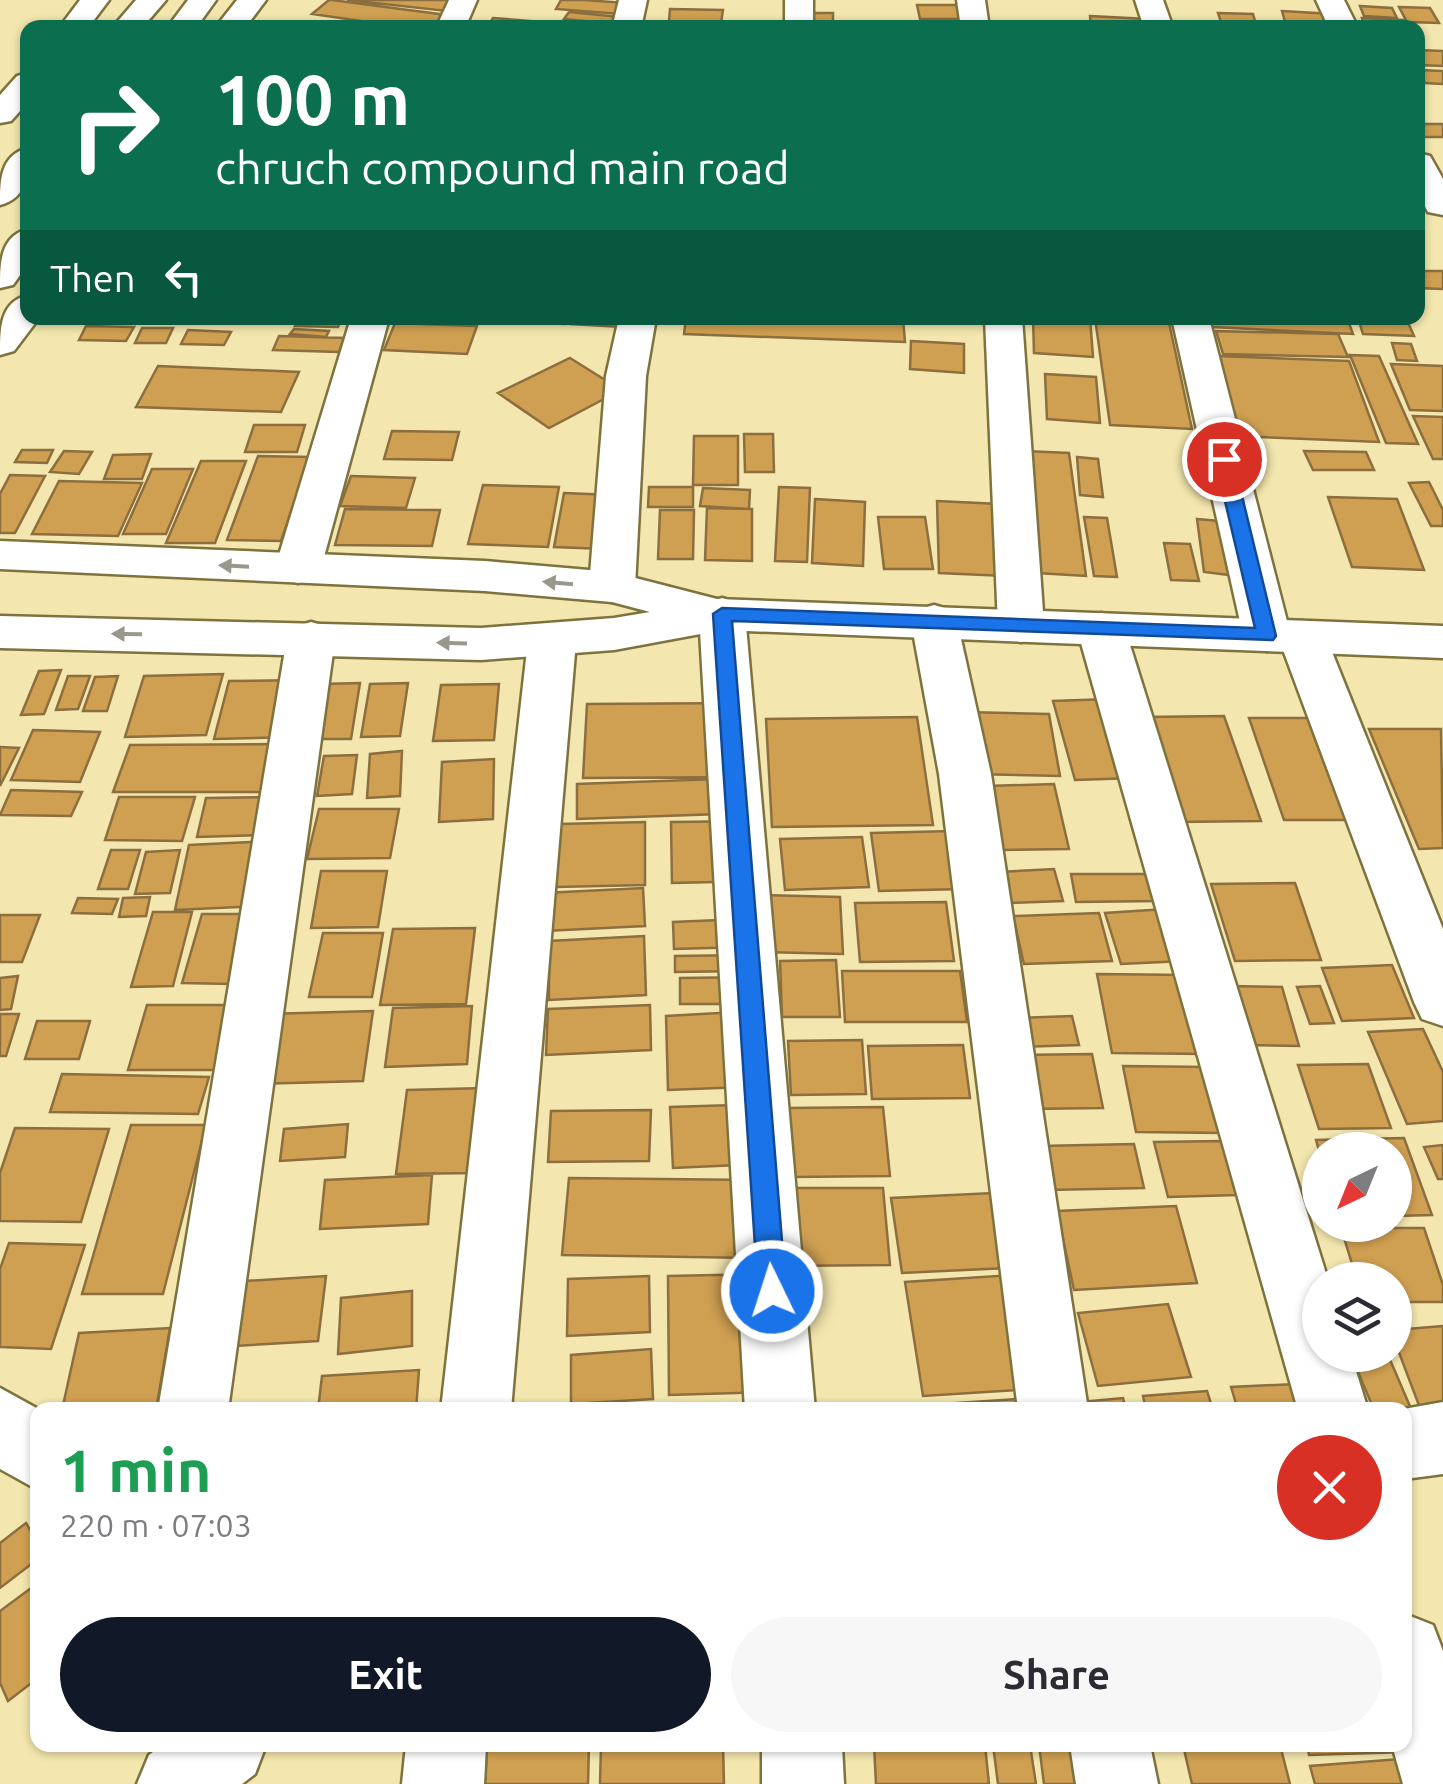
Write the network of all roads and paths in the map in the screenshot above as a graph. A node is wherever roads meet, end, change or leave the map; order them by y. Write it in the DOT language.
graph roads {
  1 [pos="95,0"];
  2 [pos="152,0"];
  3 [pos="252,0"];
  4 [pos="79,20"];
  5 [pos="133,20"];
  6 [pos="236,20"];
  7 [pos="17,85"];
  8 [pos="0,114"];
  9 [pos="20,169"];
  10 [pos="1425,180"];
  11 [pos="0,195"];
  12 [pos="1434,204"];
  13 [pos="20,249"];
  14 [pos="0,277"];
  15 [pos="20,317"];
  16 [pos="368,325"];
  17 [pos="636,325"];
  18 [pos="1003,325"];
  19 [pos="1192,325"];
  20 [pos="0,343"];
  21 [pos="0,555"];
  22 [pos="298,568"];
  23 [pos="612,587"];
  24 [pos="722,614"];
  25 [pos="934,621"];
  26 [pos="1021,626"];
  27 [pos="1101,629"];
  28 [pos="0,632"];
  29 [pos="1284,636"];
  30 [pos="311,638"];
  31 [pos="552,642"];
  32 [pos="1443,642"];
  33 [pos="1443,1002"];
  34 [pos="194,1402"];
  35 [pos="477,1402"];
  36 [pos="779,1402"];
  37 [pos="1052,1402"];
  38 [pos="1331,1402"];
  39 [pos="0,1424"];
  40 [pos="1443,1438"];
  41 [pos="1412,1441"];
  42 [pos="30,1448"];
  43 [pos="1412,1677"];
  44 [pos="219,1752"];
  45 [pos="232,1752"];
  46 [pos="445,1752"];
  47 [pos="802,1752"];
  48 [pos="1111,1752"];
  49 [pos="1443,1782"];
  50 [pos="178,1784"];
  51 [pos="250,1784"];
  52 [pos="443,1784"];
  53 [pos="802,1784"];
  54 [pos="1117,1784"];
  1 -- 4 [label="main road"];
  2 -- 5 [label="main road"];
  3 -- 6 [label="main road"];
  7 -- 8 [label="main road"];
  9 -- 11 [label="main road"];
  10 -- 12 [label="main road"];
  13 -- 14 [label="main road"];
  15 -- 20 [label="main road"];
  16 -- 22 [label="main road"];
  17 -- 23 [label="main road"];
  18 -- 26 [label="main road"];
  19 -- 29 [label="main road"];
  22 -- 21 [label="main road, one-way"];
  23 -- 22 [label="main road, one-way"];
  23 -- 24 [label="main road"];
  24 -- 25 [label="main road"];
  24 -- 31 [label="main road"];
  24 -- 36 [label="main road"];
  25 -- 26 [label="main road"];
  25 -- 37 [label="main road"];
  26 -- 27 [label="main road"];
  27 -- 29 [label="main road"];
  27 -- 38 [label="main road"];
  30 -- 28 [label="main road, one-way"];
  29 -- 32 [label="main road"];
  29 -- 33 [label="main road"];
  31 -- 30 [label="main road, one-way"];
  30 -- 34 [label="main road"];
  31 -- 35 [label="main road"];
  39 -- 42 [label="main road"];
  40 -- 41 [label="main road"];
  43 -- 49 [label="main road"];
  44 -- 50 [label="main road"];
  45 -- 51 [label="main road"];
  46 -- 52 [label="main road"];
  47 -- 53 [label="main road"];
  48 -- 54 [label="main road"];
}
